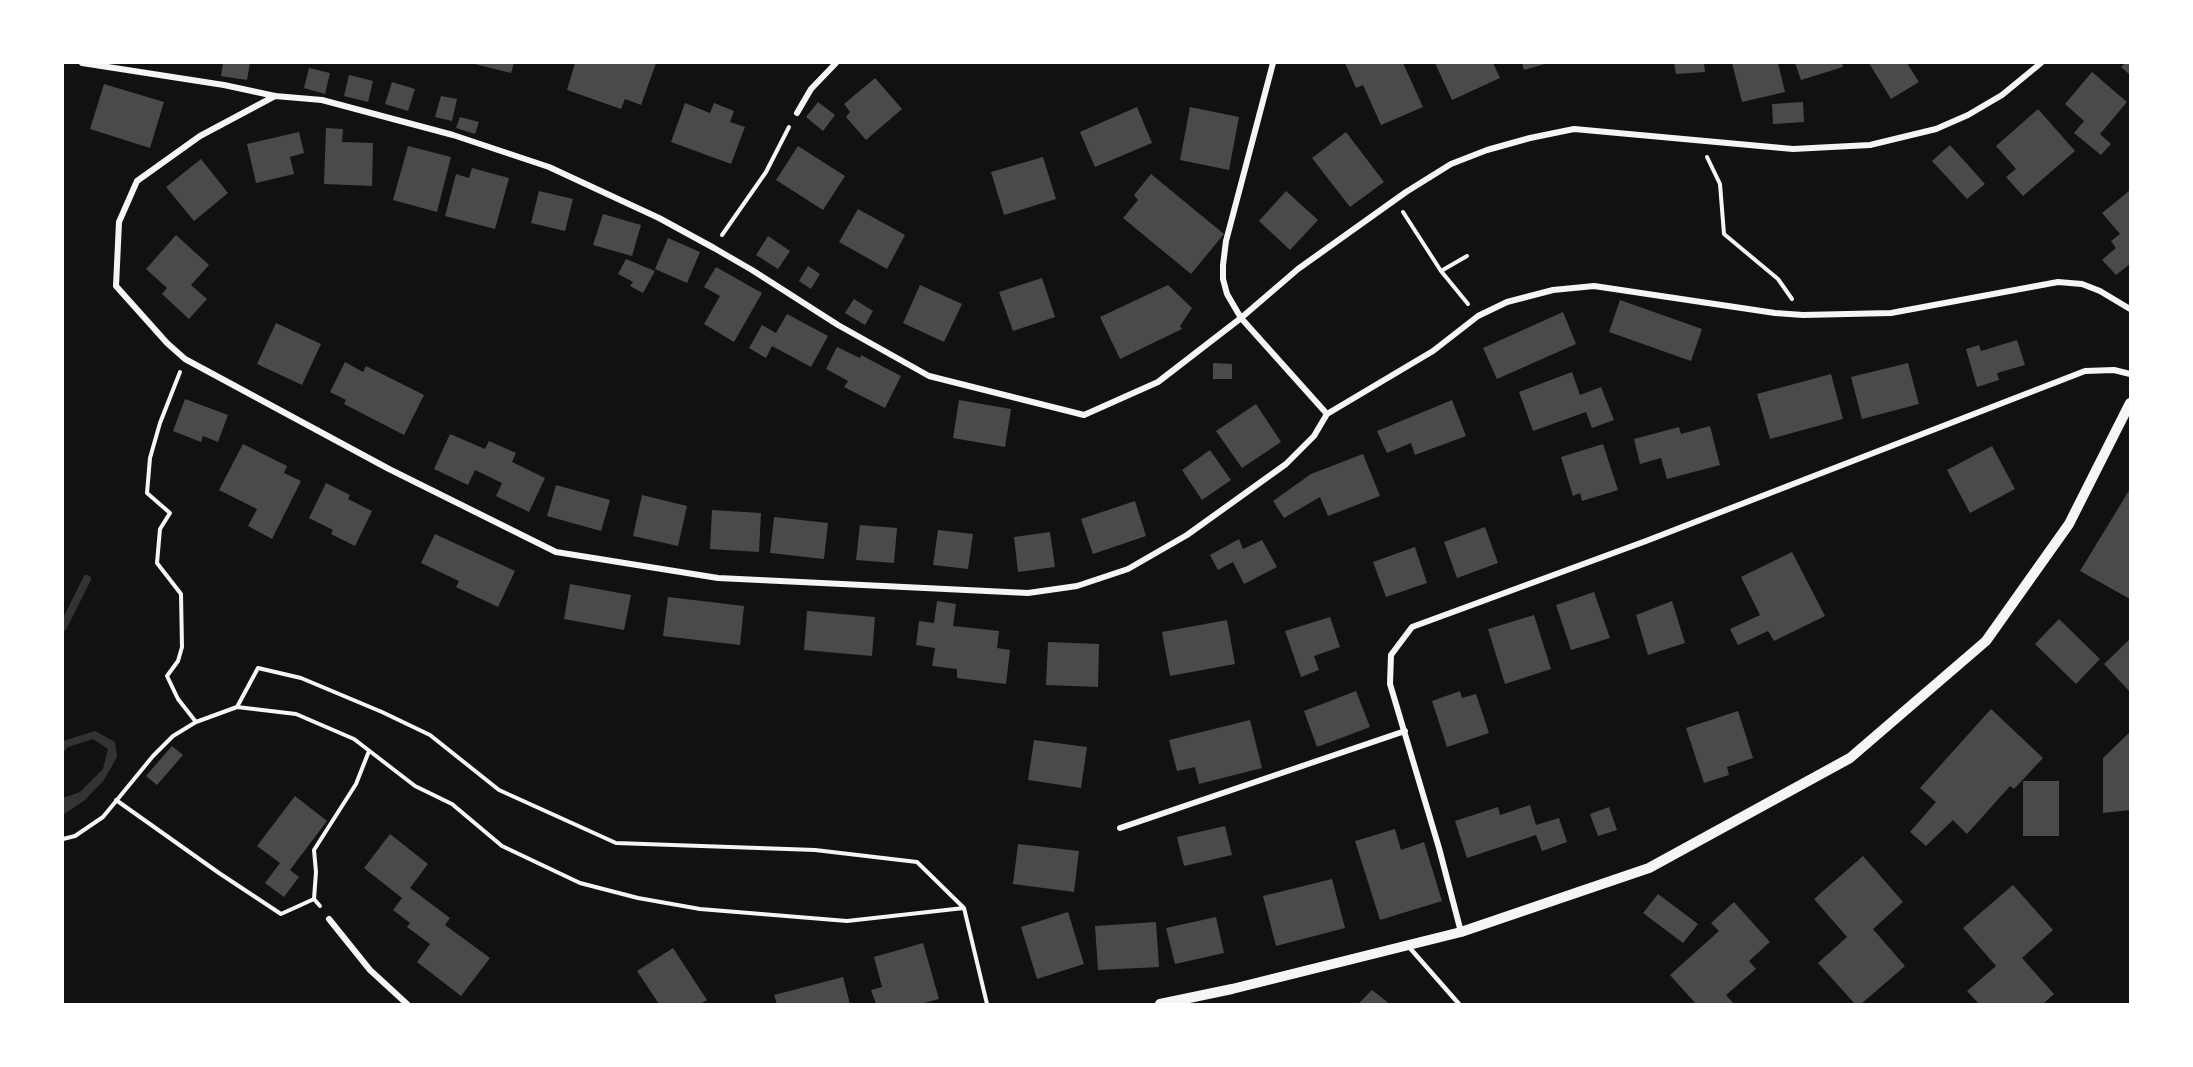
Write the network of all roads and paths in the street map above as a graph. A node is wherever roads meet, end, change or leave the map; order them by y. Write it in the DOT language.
graph roads {
  1 [pos="82,63"];
  2 [pos="836,63"];
  3 [pos="1273,63"];
  4 [pos="2042,63"];
  5 [pos="275,96"];
  6 [pos="797,113"];
  7 [pos="1709,141"];
  8 [pos="1395,200"];
  9 [pos="714,248"];
  10 [pos="1467,255"];
  11 [pos="1441,271"];
  12 [pos="2130,309"];
  13 [pos="1803,315"];
  14 [pos="1478,316"];
  15 [pos="1241,318"];
  16 [pos="185,359"];
  17 [pos="2130,374"];
  18 [pos="2130,403"];
  19 [pos="1327,414"];
  20 [pos="237,707"];
  21 [pos="196,722"];
  22 [pos="1405,730"];
  23 [pos="369,750"];
  24 [pos="116,800"];
  25 [pos="1120,828"];
  26 [pos="63,839"];
  27 [pos="314,899"];
  28 [pos="964,908"];
  29 [pos="329,919"];
  30 [pos="1461,932"];
  31 [pos="1407,945"];
  32 [pos="407,1004"];
  33 [pos="987,1004"];
  34 [pos="1160,1004"];
  35 [pos="1459,1004"];
  1 -- 5 [label="street"];
  2 -- 6 [label="street"];
  3 -- 15 [label="street"];
  4 -- 7 [label="street"];
  5 -- 9 [label="street"];
  5 -- 16 [label="street"];
  6 -- 9 [label="path"];
  7 -- 8 [label="street"];
  7 -- 13 [label="path"];
  8 -- 11 [label="path"];
  8 -- 15 [label="street"];
  9 -- 15 [label="street"];
  10 -- 11 [label="path"];
  11 -- 14 [label="path"];
  12 -- 13 [label="street"];
  13 -- 14 [label="street"];
  14 -- 19 [label="street"];
  15 -- 19 [label="street"];
  16 -- 19 [label="street"];
  16 -- 21 [label="path"];
  17 -- 22 [label="street"];
  18 -- 30 [label="street"];
  20 -- 21 [label="path"];
  20 -- 23 [label="path"];
  20 -- 28 [label="path"];
  21 -- 24 [label="path"];
  22 -- 25 [label="street"];
  22 -- 30 [label="street"];
  23 -- 27 [label="path"];
  23 -- 28 [label="path"];
  24 -- 26 [label="path"];
  24 -- 27 [label="path"];
  27 -- 29 [label="path"];
  28 -- 33 [label="path"];
  29 -- 32 [label="street"];
  30 -- 31 [label="street"];
  31 -- 34 [label="street"];
  31 -- 35 [label="lane"];
}
